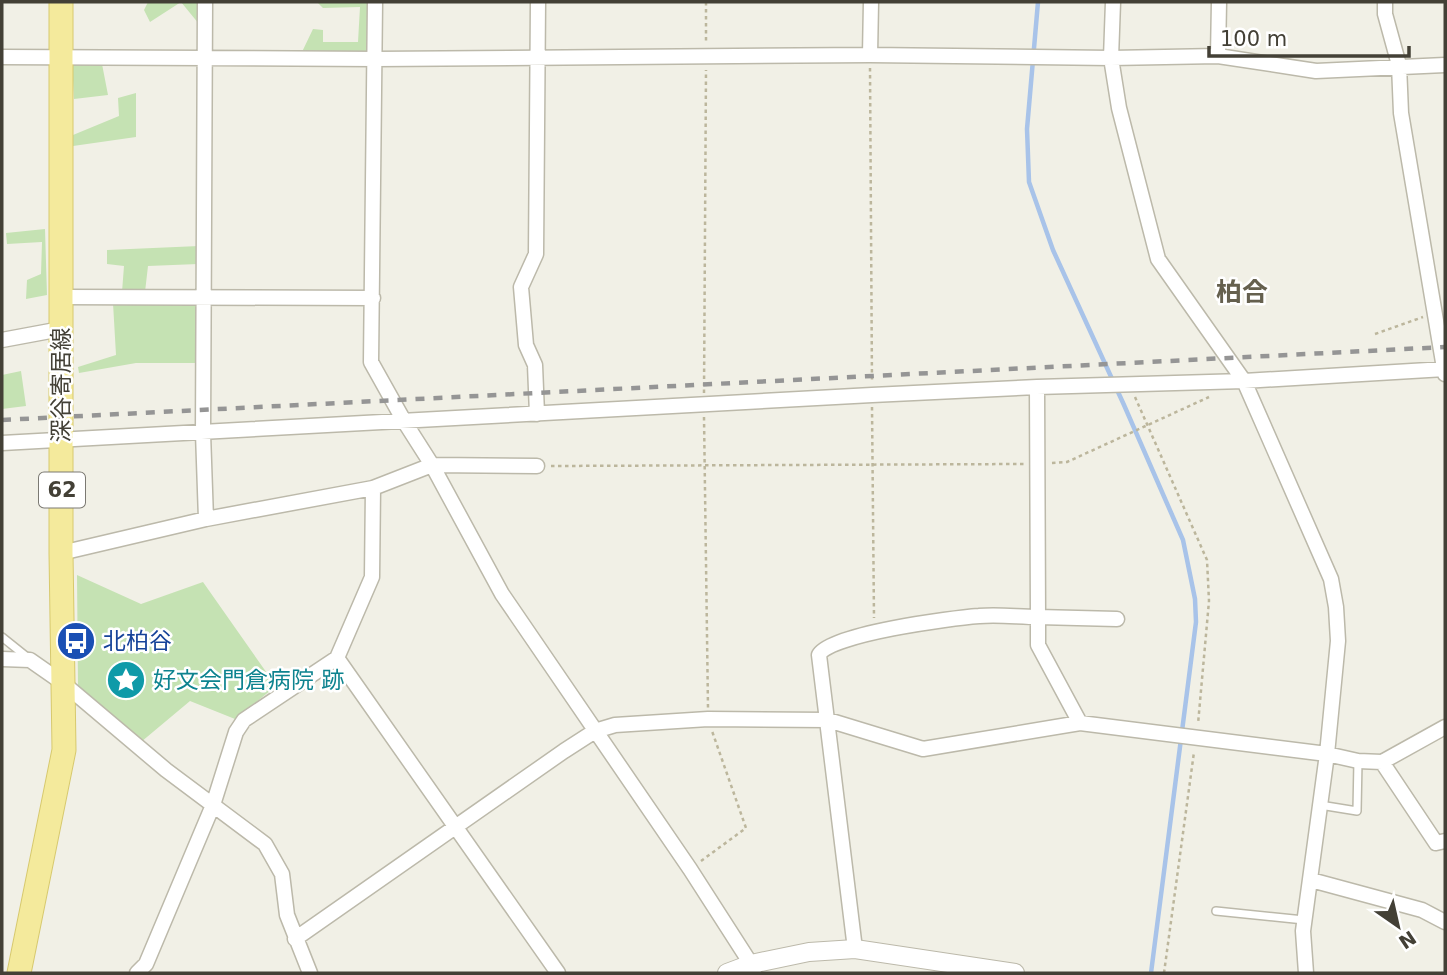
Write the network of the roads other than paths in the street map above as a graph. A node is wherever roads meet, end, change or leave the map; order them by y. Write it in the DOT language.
graph roads {
  1 [pos="61,2"];
  2 [pos="205,2"];
  3 [pos="375,2"];
  4 [pos="538,2"];
  5 [pos="871,2"];
  6 [pos="1113,2"];
  7 [pos="1219,2"];
  8 [pos="1385,2"];
  9 [pos="870,55"];
  10 [pos="1218,56"];
  11 [pos="2,57"];
  12 [pos="60,57"];
  13 [pos="537,57"];
  14 [pos="205,58"];
  15 [pos="1111,58"];
  16 [pos="376,59"];
  17 [pos="1399,65"];
  18 [pos="1445,65"];
  19 [pos="61,297"];
  20 [pos="204,298"];
  21 [pos="373,298"];
  22 [pos="61,329"];
  23 [pos="2,340"];
  24 [pos="1445,371"];
  25 [pos="1244,381"];
  26 [pos="1037,387"];
  27 [pos="537,414"];
  28 [pos="404,421"];
  29 [pos="203,433"];
  30 [pos="61,441"];
  31 [pos="2,443"];
  32 [pos="432,466"];
  33 [pos="537,466"];
  34 [pos="373,488"];
  35 [pos="206,519"];
  36 [pos="61,553"];
  37 [pos="1038,617"];
  38 [pos="1117,619"];
  39 [pos="2,637"];
  40 [pos="337,658"];
  41 [pos="2,659"];
  42 [pos="30,660"];
  43 [pos="62,683"];
  44 [pos="828,720"];
  45 [pos="1080,723"];
  46 [pos="1445,727"];
  47 [pos="595,731"];
  48 [pos="1327,754"];
  49 [pos="1358,761"];
  50 [pos="1382,762"];
  51 [pos="213,805"];
  52 [pos="1320,805"];
  53 [pos="456,826"];
  54 [pos="1445,841"];
  55 [pos="1311,880"];
  56 [pos="1216,911"];
  57 [pos="1304,920"];
  58 [pos="1445,922"];
  59 [pos="295,939"];
  60 [pos="855,949"];
  61 [pos="929,966"];
  62 [pos="752,969"];
  63 [pos="19,973"];
  64 [pos="138,973"];
  65 [pos="310,973"];
  66 [pos="558,973"];
  67 [pos="727,973"];
  68 [pos="1015,973"];
  69 [pos="1306,973"];
  1 -- 12 [label="main road, 深谷寄居線 / 62"];
  2 -- 14 [label="street"];
  3 -- 16 [label="street"];
  4 -- 13 [label="street"];
  5 -- 9 [label="street"];
  6 -- 15 [label="street"];
  7 -- 10 [label="street"];
  8 -- 17 [label="street"];
  9 -- 13 [label="street"];
  9 -- 15 [label="street"];
  10 -- 15 [label="street"];
  10 -- 17 [label="street"];
  11 -- 12 [label="street"];
  12 -- 14 [label="street"];
  12 -- 19 [label="main road, 深谷寄居線 / 62"];
  13 -- 16 [label="street"];
  13 -- 27 [label="street"];
  14 -- 16 [label="street"];
  14 -- 20 [label="street"];
  15 -- 25 [label="street"];
  16 -- 21 [label="street"];
  17 -- 18 [label="street"];
  17 -- 24 [label="street"];
  19 -- 20 [label="street"];
  19 -- 22 [label="main road, 深谷寄居線 / 62"];
  20 -- 21 [label="street"];
  20 -- 29 [label="street"];
  21 -- 28 [label="street"];
  22 -- 23 [label="street"];
  22 -- 30 [label="main road, 深谷寄居線 / 62"];
  24 -- 25 [label="street"];
  25 -- 26 [label="street"];
  25 -- 48 [label="street"];
  26 -- 27 [label="street"];
  26 -- 37 [label="street"];
  27 -- 28 [label="street"];
  28 -- 29 [label="street"];
  28 -- 32 [label="street"];
  29 -- 30 [label="street"];
  29 -- 35 [label="street"];
  30 -- 31 [label="street"];
  30 -- 36 [label="main road, 深谷寄居線 / 62"];
  32 -- 33 [label="street"];
  32 -- 34 [label="street"];
  32 -- 47 [label="street"];
  34 -- 35 [label="street"];
  34 -- 40 [label="street"];
  35 -- 36 [label="street"];
  36 -- 43 [label="main road, 深谷寄居線 / 62"];
  37 -- 38 [label="street"];
  37 -- 44 [label="street"];
  37 -- 45 [label="street"];
  39 -- 42 [label="lane"];
  40 -- 51 [label="street"];
  40 -- 53 [label="street"];
  41 -- 42 [label="street"];
  42 -- 43 [label="street"];
  43 -- 51 [label="street"];
  43 -- 63 [label="main road, 深谷寄居線 / 62"];
  44 -- 45 [label="street"];
  44 -- 47 [label="street"];
  44 -- 60 [label="street"];
  45 -- 48 [label="street"];
  46 -- 50 [label="street"];
  47 -- 53 [label="street"];
  47 -- 62 [label="street"];
  48 -- 49 [label="street"];
  48 -- 52 [label="street"];
  49 -- 50 [label="street"];
  49 -- 52 [label="lane"];
  50 -- 54 [label="street"];
  51 -- 59 [label="street"];
  51 -- 64 [label="street"];
  52 -- 55 [label="street"];
  53 -- 59 [label="street"];
  53 -- 66 [label="street"];
  55 -- 57 [label="street"];
  55 -- 58 [label="street"];
  56 -- 57 [label="lane"];
  57 -- 69 [label="street"];
  59 -- 65 [label="street"];
  60 -- 61 [label="street"];
  60 -- 62 [label="street"];
  61 -- 68 [label="street"];
  62 -- 67 [label="street"];
}
